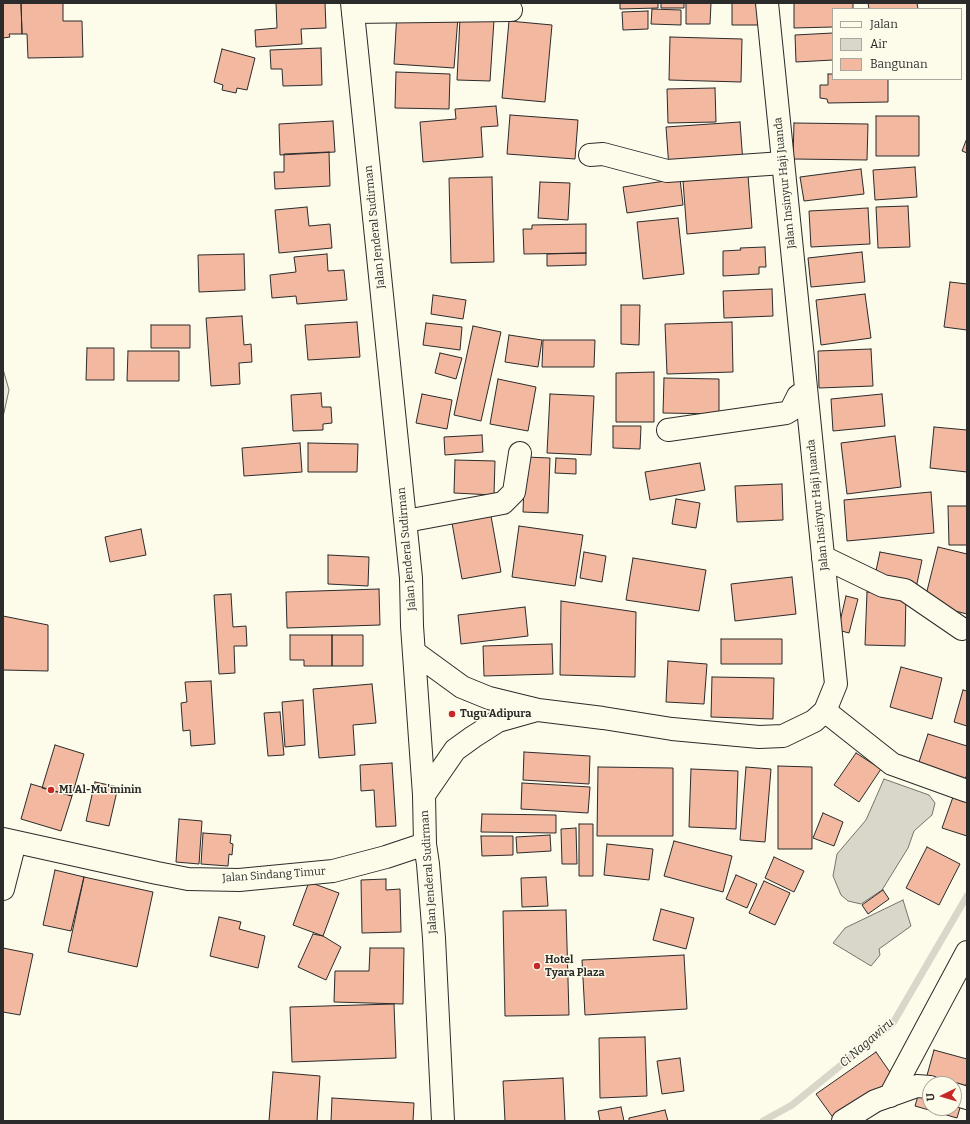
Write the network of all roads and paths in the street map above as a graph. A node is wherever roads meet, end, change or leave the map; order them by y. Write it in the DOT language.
graph roads {
  1 [pos="767,3"];
  2 [pos="353,7"];
  3 [pos="511,10"];
  4 [pos="590,155"];
  5 [pos="783,163"];
  6 [pos="806,391"];
  7 [pos="668,430"];
  8 [pos="520,453"];
  9 [pos="406,521"];
  10 [pos="823,557"];
  11 [pos="962,629"];
  12 [pos="414,652"];
  13 [pos="538,710"];
  14 [pos="825,711"];
  15 [pos="967,791"];
  16 [pos="424,795"];
  17 [pos="9,841"];
  18 [pos="425,844"];
  19 [pos="3,889"];
  20 [pos="967,952"];
  21 [pos="922,1086"];
  22 [pos="890,1096"];
  23 [pos="443,1121"];
  24 [pos="843,1121"];
  1 -- 5 [label="main road, Jalan Insinyur Haji Juanda"];
  2 -- 3 [label="main road"];
  2 -- 9 [label="main road, Jalan Jenderal Sudirman"];
  4 -- 5 [label="main road"];
  5 -- 6 [label="main road, Jalan Insinyur Haji Juanda"];
  6 -- 7 [label="main road"];
  6 -- 10 [label="main road, Jalan Insinyur Haji Juanda"];
  8 -- 9 [label="main road"];
  9 -- 12 [label="main road, Jalan Jenderal Sudirman"];
  10 -- 11 [label="main road"];
  10 -- 14 [label="main road, Jalan Insinyur Haji Juanda"];
  12 -- 13 [label="main road, Jalan Insinyur Haji Juanda"];
  12 -- 16 [label="main road, Jalan Jenderal Sudirman"];
  13 -- 14 [label="main road, Jalan Insinyur Haji Juanda"];
  13 -- 16 [label="main road"];
  14 -- 15 [label="main road"];
  16 -- 18 [label="main road, Jalan Jenderal Sudirman"];
  17 -- 18 [label="main road, Jalan Sindang Timur"];
  17 -- 19 [label="main road"];
  18 -- 23 [label="main road, Jalan Jenderal Sudirman"];
  20 -- 22 [label="main road"];
  21 -- 22 [label="main road"];
  22 -- 24 [label="main road"];
}
